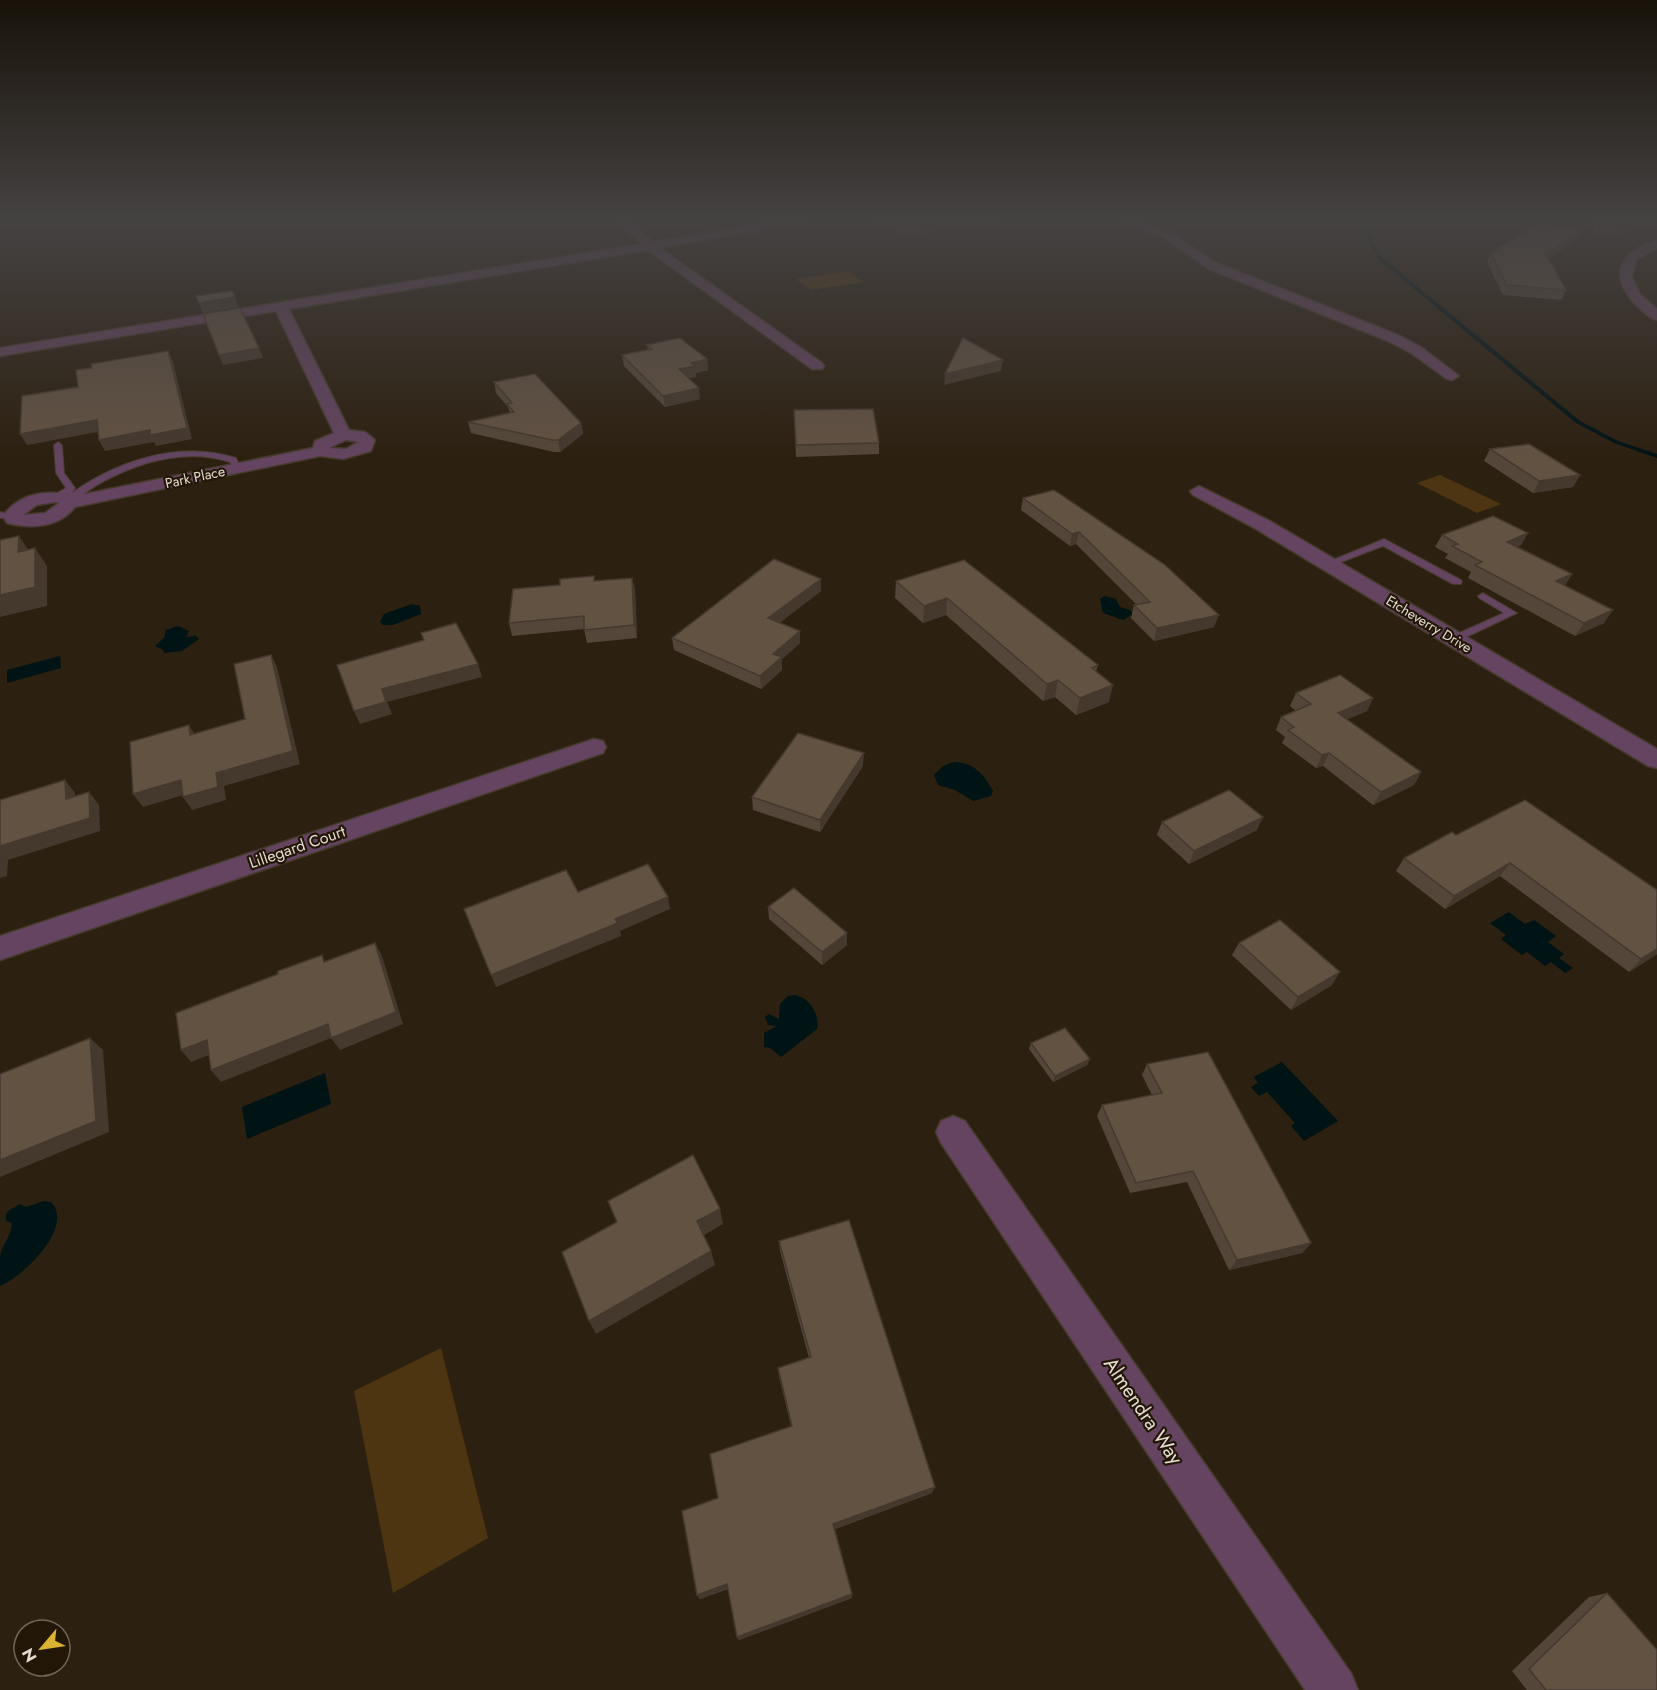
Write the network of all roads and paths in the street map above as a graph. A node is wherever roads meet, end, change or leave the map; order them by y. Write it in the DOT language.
graph roads {
  1 [pos="323,300"];
  2 [pos="725,300"];
  3 [pos="1298,300"];
  4 [pos="1640,300"];
  5 [pos="280,307"];
  6 [pos="1657,316"];
  7 [pos="0,352"];
  8 [pos="817,366"];
  9 [pos="1452,376"];
  10 [pos="343,435"];
  11 [pos="58,446"];
  12 [pos="321,451"];
  13 [pos="237,468"];
  14 [pos="1199,491"];
  15 [pos="64,500"];
  16 [pos="6,515"];
  17 [pos="1328,564"];
  18 [pos="1457,582"];
  19 [pos="1483,596"];
  20 [pos="1454,639"];
  21 [pos="594,747"];
  22 [pos="1657,760"];
  23 [pos="0,948"];
  24 [pos="953,1132"];
  25 [pos="1334,1690"];
  1 -- 5 [label="street"];
  2 -- 8 [label="street"];
  3 -- 9 [label="street"];
  4 -- 6 [label="street"];
  5 -- 7 [label="street"];
  5 -- 10 [label="street"];
  10 -- 12 [label="street, Park Place"];
  10 -- 12 [label="street, Park Place"];
  11 -- 15 [label="lane"];
  12 -- 13 [label="street, Park Place"];
  13 -- 15 [label="street, Park Place"];
  13 -- 15 [label="lane"];
  14 -- 17 [label="street, Etcheverry Drive"];
  15 -- 16 [label="street, Park Place"];
  17 -- 18 [label="lane"];
  17 -- 20 [label="street, Etcheverry Drive"];
  19 -- 20 [label="lane"];
  20 -- 22 [label="street, Etcheverry Drive"];
  21 -- 23 [label="street, Lillegard Court"];
  24 -- 25 [label="street, Almendra Way"];
}
